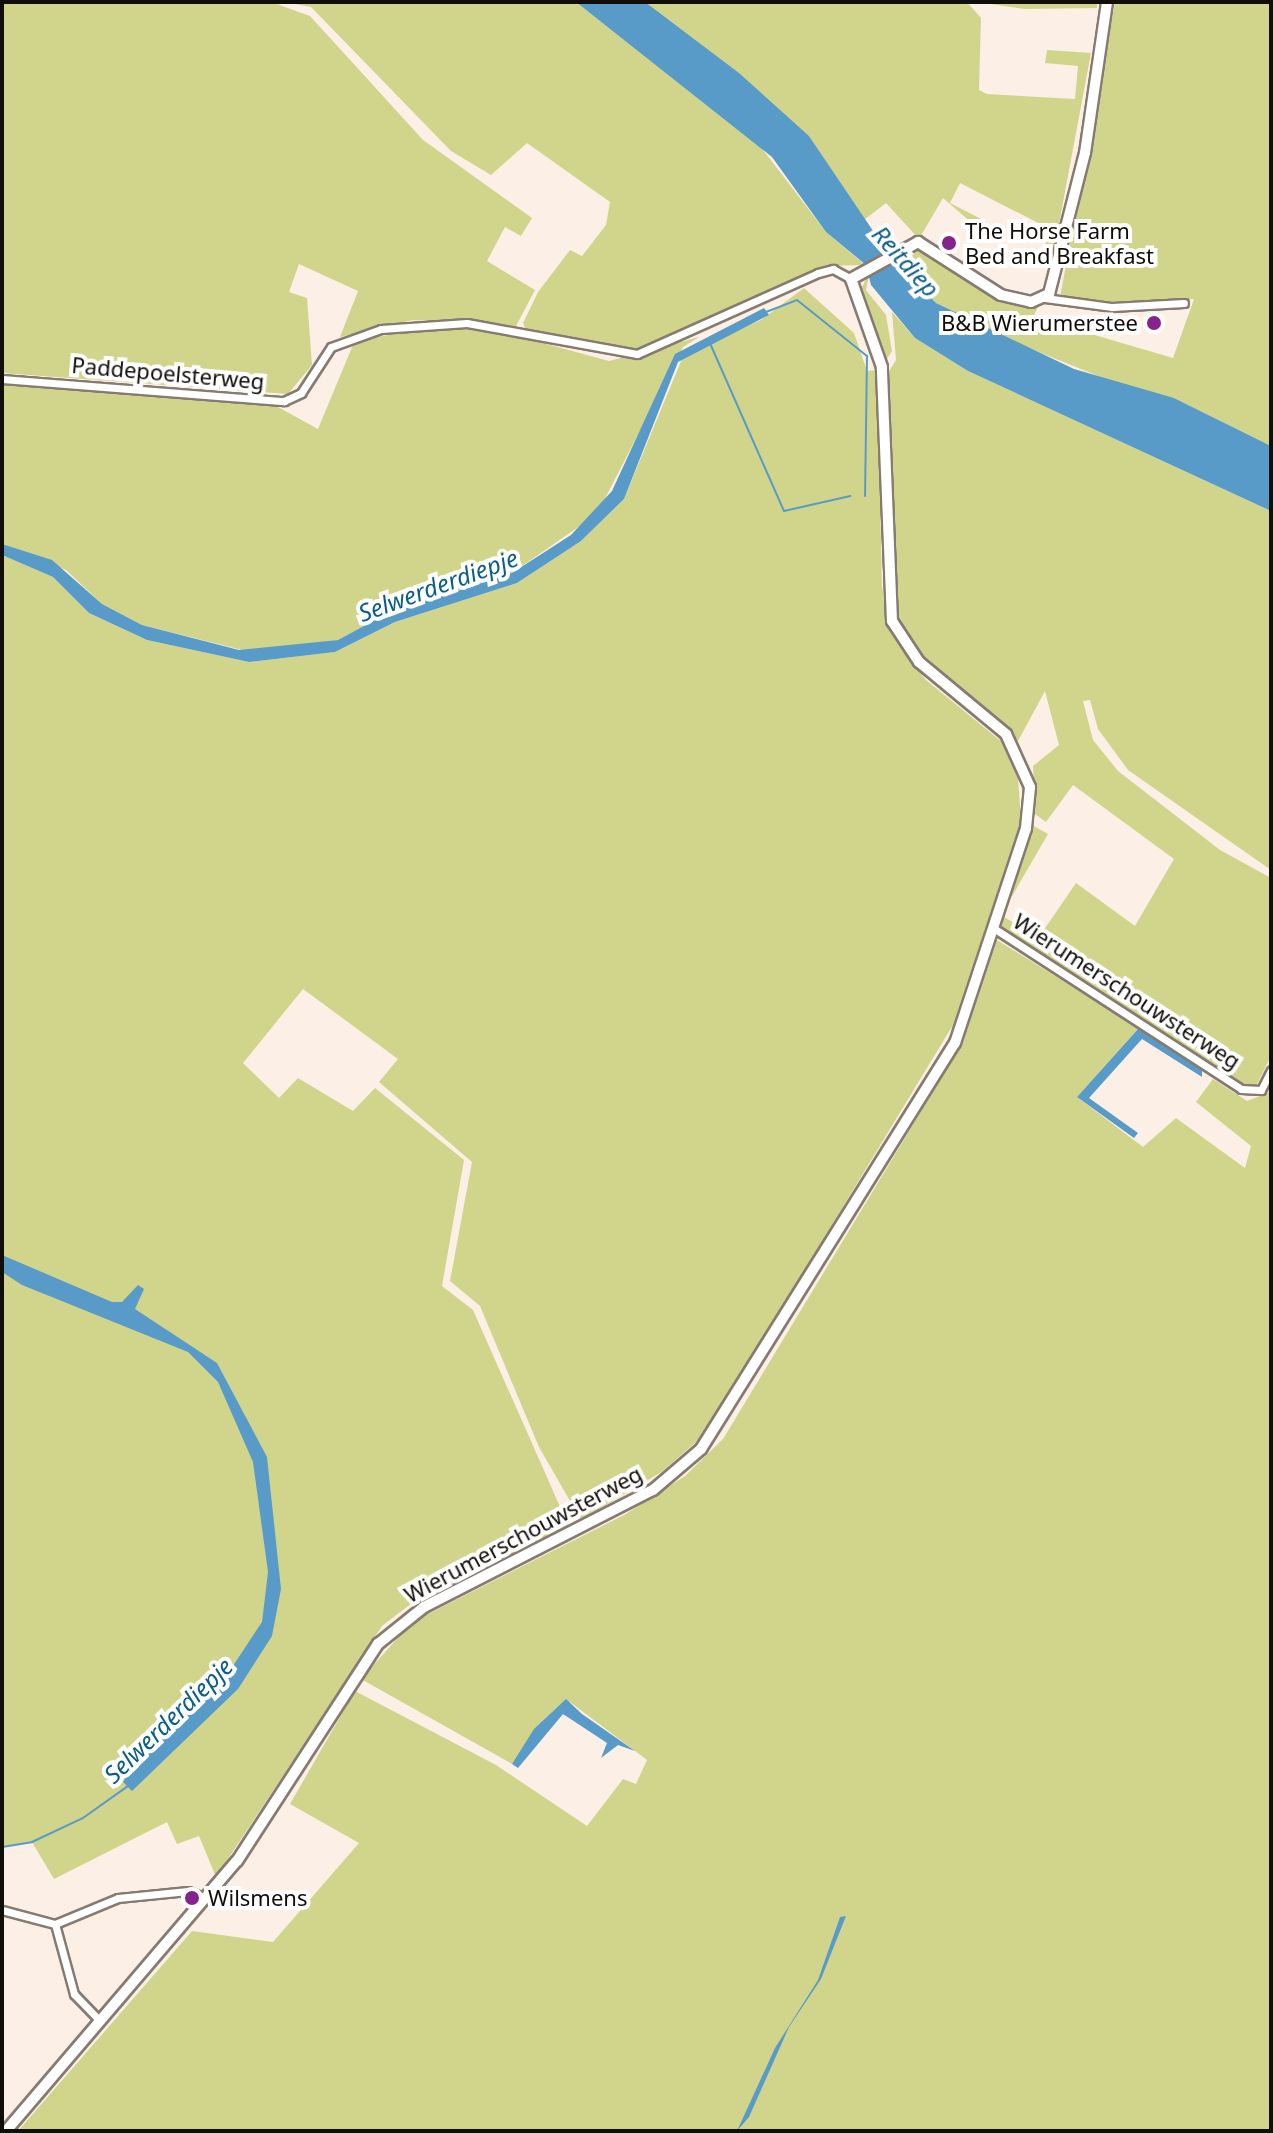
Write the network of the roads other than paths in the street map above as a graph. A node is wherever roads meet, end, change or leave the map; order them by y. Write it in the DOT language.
graph roads {
  1 [pos="1107,2"];
  2 [pos="851,279"];
  3 [pos="1045,298"];
  4 [pos="1184,303"];
  5 [pos="2,379"];
  6 [pos="995,929"];
  7 [pos="1271,1070"];
  8 [pos="203,1897"];
  9 [pos="2,1910"];
  10 [pos="55,1924"];
  11 [pos="99,2020"];
  12 [pos="6,2131"];
  1 -- 3 [label="street"];
  2 -- 3 [label="street"];
  2 -- 5 [label="street, Paddepoelsterweg"];
  2 -- 6 [label="street, Wierumerschouwsterweg"];
  3 -- 4 [label="street"];
  6 -- 7 [label="street, Wierumerschouwsterweg"];
  6 -- 8 [label="street, Wierumerschouwsterweg"];
  8 -- 10 [label="street"];
  8 -- 11 [label="street, Wierumerschouwsterweg"];
  9 -- 10 [label="street"];
  10 -- 11 [label="street"];
  11 -- 12 [label="street, Wierumerschouwsterweg"];
}
